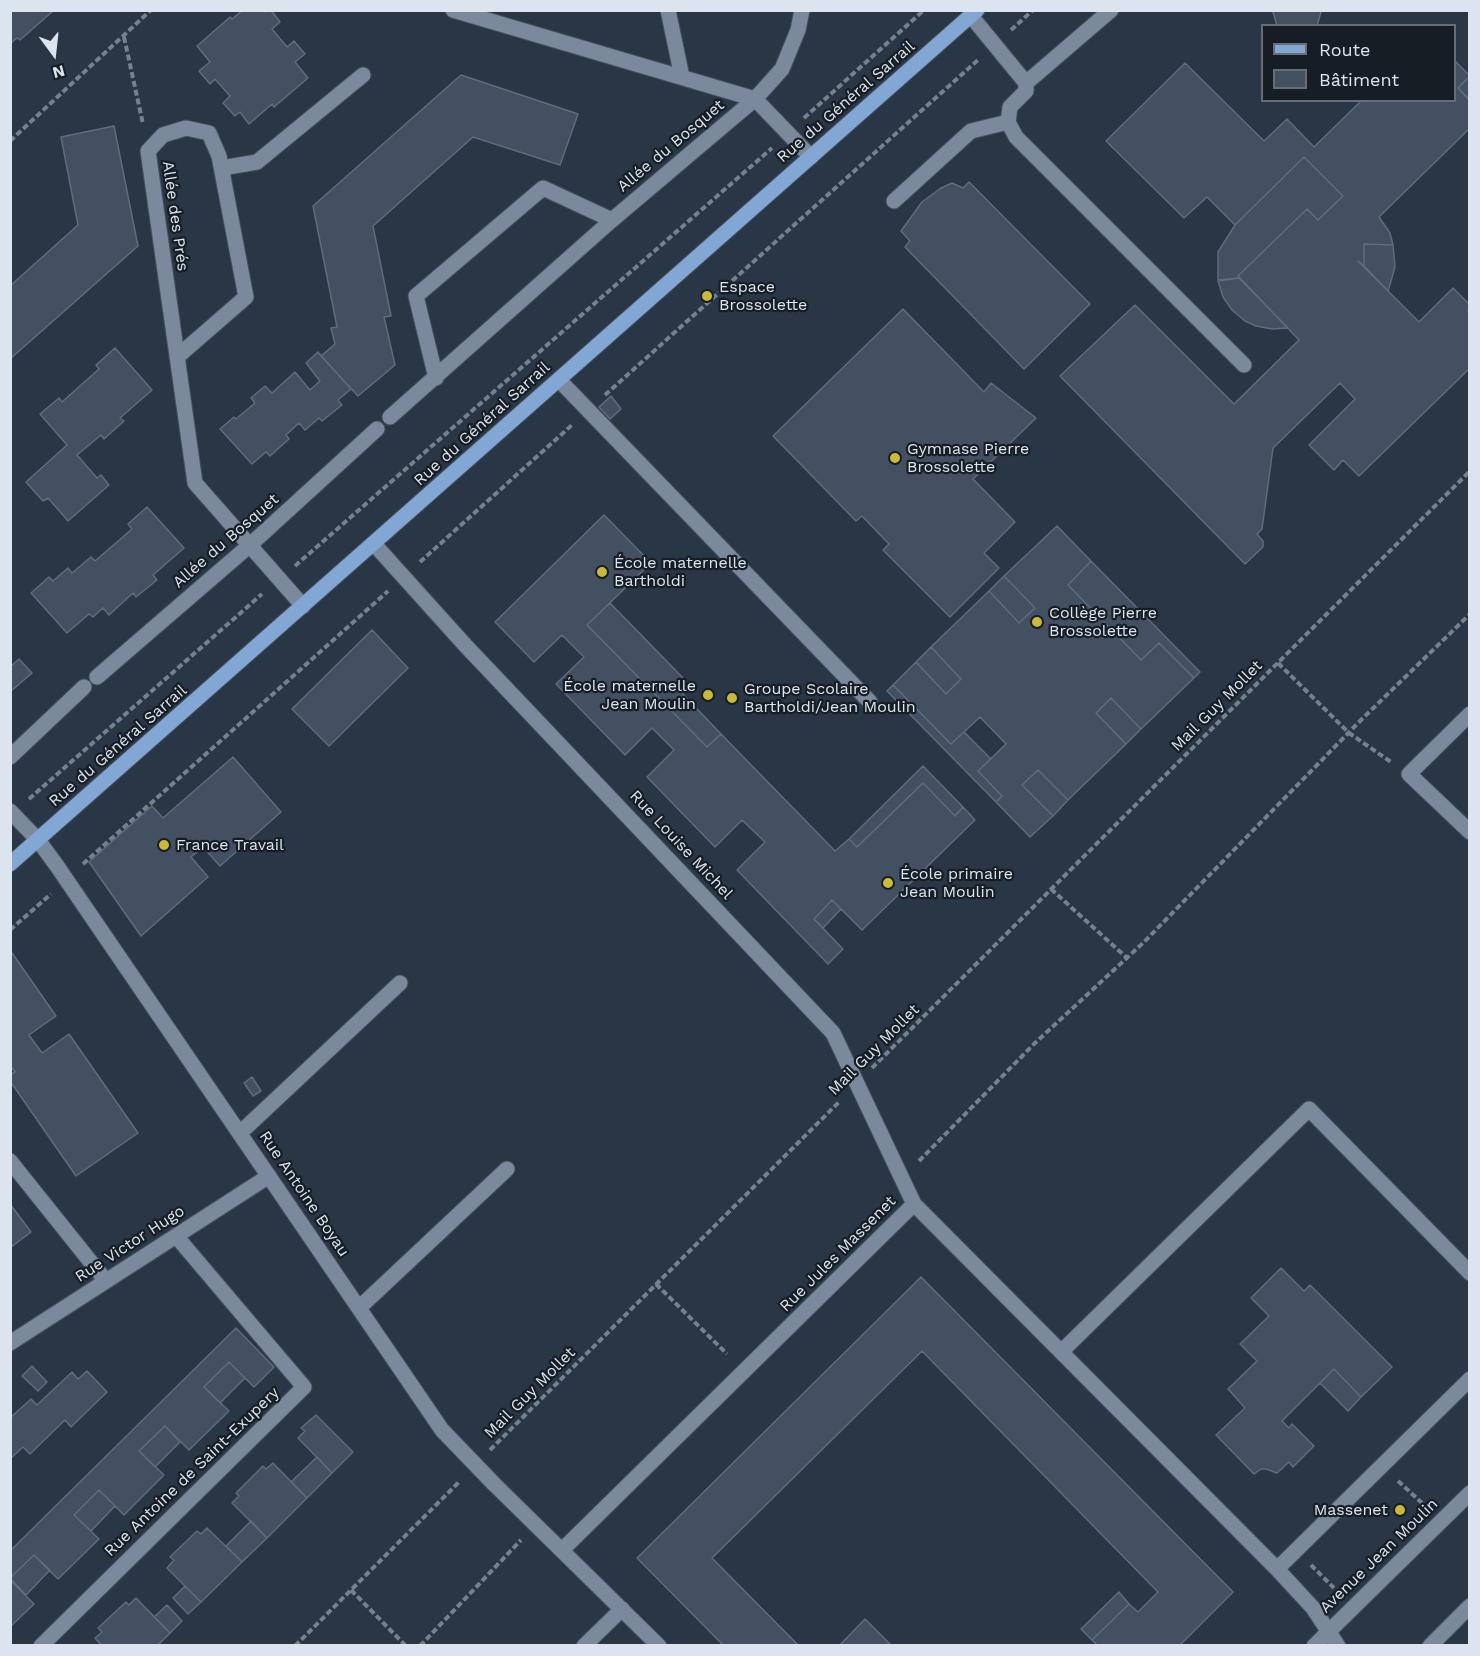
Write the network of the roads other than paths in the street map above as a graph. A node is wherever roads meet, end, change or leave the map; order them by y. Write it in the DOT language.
graph roads {
  1 [pos="453,10"];
  2 [pos="668,10"];
  3 [pos="802,10"];
  4 [pos="1111,10"];
  5 [pos="974,13"];
  6 [pos="363,75"];
  7 [pos="682,77"];
  8 [pos="1026,83"];
  9 [pos="755,99"];
  10 [pos="1008,122"];
  11 [pos="811,157"];
  12 [pos="222,168"];
  13 [pos="894,201"];
  14 [pos="612,220"];
  15 [pos="177,357"];
  16 [pos="1244,365"];
  17 [pos="436,378"];
  18 [pos="559,380"];
  19 [pos="390,417"];
  20 [pos="377,429"];
  21 [pos="374,544"];
  22 [pos="250,545"];
  23 [pos="303,606"];
  24 [pos="97,677"];
  25 [pos="84,687"];
  26 [pos="870,702"];
  27 [pos="1470,714"];
  28 [pos="10,757"];
  29 [pos="11,812"];
  30 [pos="1470,832"];
  31 [pos="38,840"];
  32 [pos="10,864"];
  33 [pos="400,983"];
  34 [pos="240,1132"];
  35 [pos="10,1161"];
  36 [pos="507,1169"];
  37 [pos="269,1176"];
  38 [pos="914,1204"];
  39 [pos="176,1236"];
  40 [pos="1470,1273"];
  41 [pos="106,1281"];
  42 [pos="360,1307"];
  43 [pos="10,1343"];
  44 [pos="1061,1352"];
  45 [pos="1470,1379"];
  46 [pos="1470,1493"];
  47 [pos="562,1550"];
  48 [pos="1277,1569"];
  49 [pos="1470,1606"];
  50 [pos="622,1609"];
  51 [pos="1328,1631"];
  52 [pos="41,1646"];
  53 [pos="584,1646"];
  54 [pos="659,1646"];
  55 [pos="1314,1646"];
  56 [pos="1338,1646"];
  57 [pos="1430,1646"];
  1 -- 7 [label="street, Allée du Bosquet"];
  2 -- 7 [label="street"];
  3 -- 9 [label="street"];
  4 -- 8 [label="street"];
  5 -- 8 [label="street"];
  5 -- 11 [label="main road, Rue du Général Sarrail"];
  6 -- 12 [label="street"];
  7 -- 9 [label="street, Allée du Bosquet"];
  8 -- 10 [label="street"];
  9 -- 11 [label="street, Allée du Bosquet"];
  9 -- 14 [label="street, Allée du Bosquet"];
  10 -- 13 [label="street"];
  10 -- 16 [label="street"];
  11 -- 18 [label="main road, Rue du Général Sarrail"];
  12 -- 15 [label="street, Allée des Prés"];
  12 -- 15 [label="street, Allée des Prés"];
  14 -- 17 [label="street, Allée du Bosquet"];
  14 -- 17 [label="street"];
  15 -- 22 [label="street, Allée des Prés"];
  17 -- 19 [label="street, Allée du Bosquet"];
  18 -- 21 [label="main road, Rue du Général Sarrail"];
  18 -- 26 [label="street"];
  20 -- 22 [label="street, Allée du Bosquet"];
  21 -- 23 [label="main road, Rue du Général Sarrail"];
  21 -- 38 [label="street, Rue Louise Michel"];
  22 -- 23 [label="street, Allée des Prés"];
  22 -- 24 [label="street, Allée du Bosquet"];
  23 -- 31 [label="main road, Rue du Général Sarrail"];
  25 -- 28 [label="street"];
  27 -- 30 [label="street"];
  29 -- 31 [label="street, Rue Antoine Boyau"];
  31 -- 32 [label="main road, Rue du Général Sarrail"];
  31 -- 34 [label="street, Rue Antoine Boyau"];
  33 -- 34 [label="street"];
  34 -- 37 [label="street, Rue Antoine Boyau"];
  35 -- 41 [label="street"];
  36 -- 42 [label="street"];
  37 -- 39 [label="street, Rue Victor Hugo"];
  37 -- 42 [label="street, Rue Antoine Boyau"];
  38 -- 44 [label="street, Rue Jules Massenet"];
  38 -- 47 [label="street, Rue Jules Massenet"];
  39 -- 41 [label="street, Rue Victor Hugo"];
  39 -- 52 [label="street, Rue Antoine de Saint-Exupery"];
  40 -- 44 [label="street"];
  41 -- 43 [label="street, Rue Victor Hugo"];
  42 -- 47 [label="street, Rue Antoine Boyau"];
  44 -- 48 [label="street, Rue Jules Massenet"];
  45 -- 48 [label="street"];
  46 -- 51 [label="street, Avenue Jean Moulin"];
  47 -- 50 [label="street"];
  48 -- 51 [label="street, Rue Jules Massenet"];
  49 -- 57 [label="street"];
  50 -- 53 [label="street"];
  50 -- 54 [label="street"];
  51 -- 55 [label="street, Avenue Jean Moulin"];
  51 -- 56 [label="street, Rue Jules Massenet"];
}
